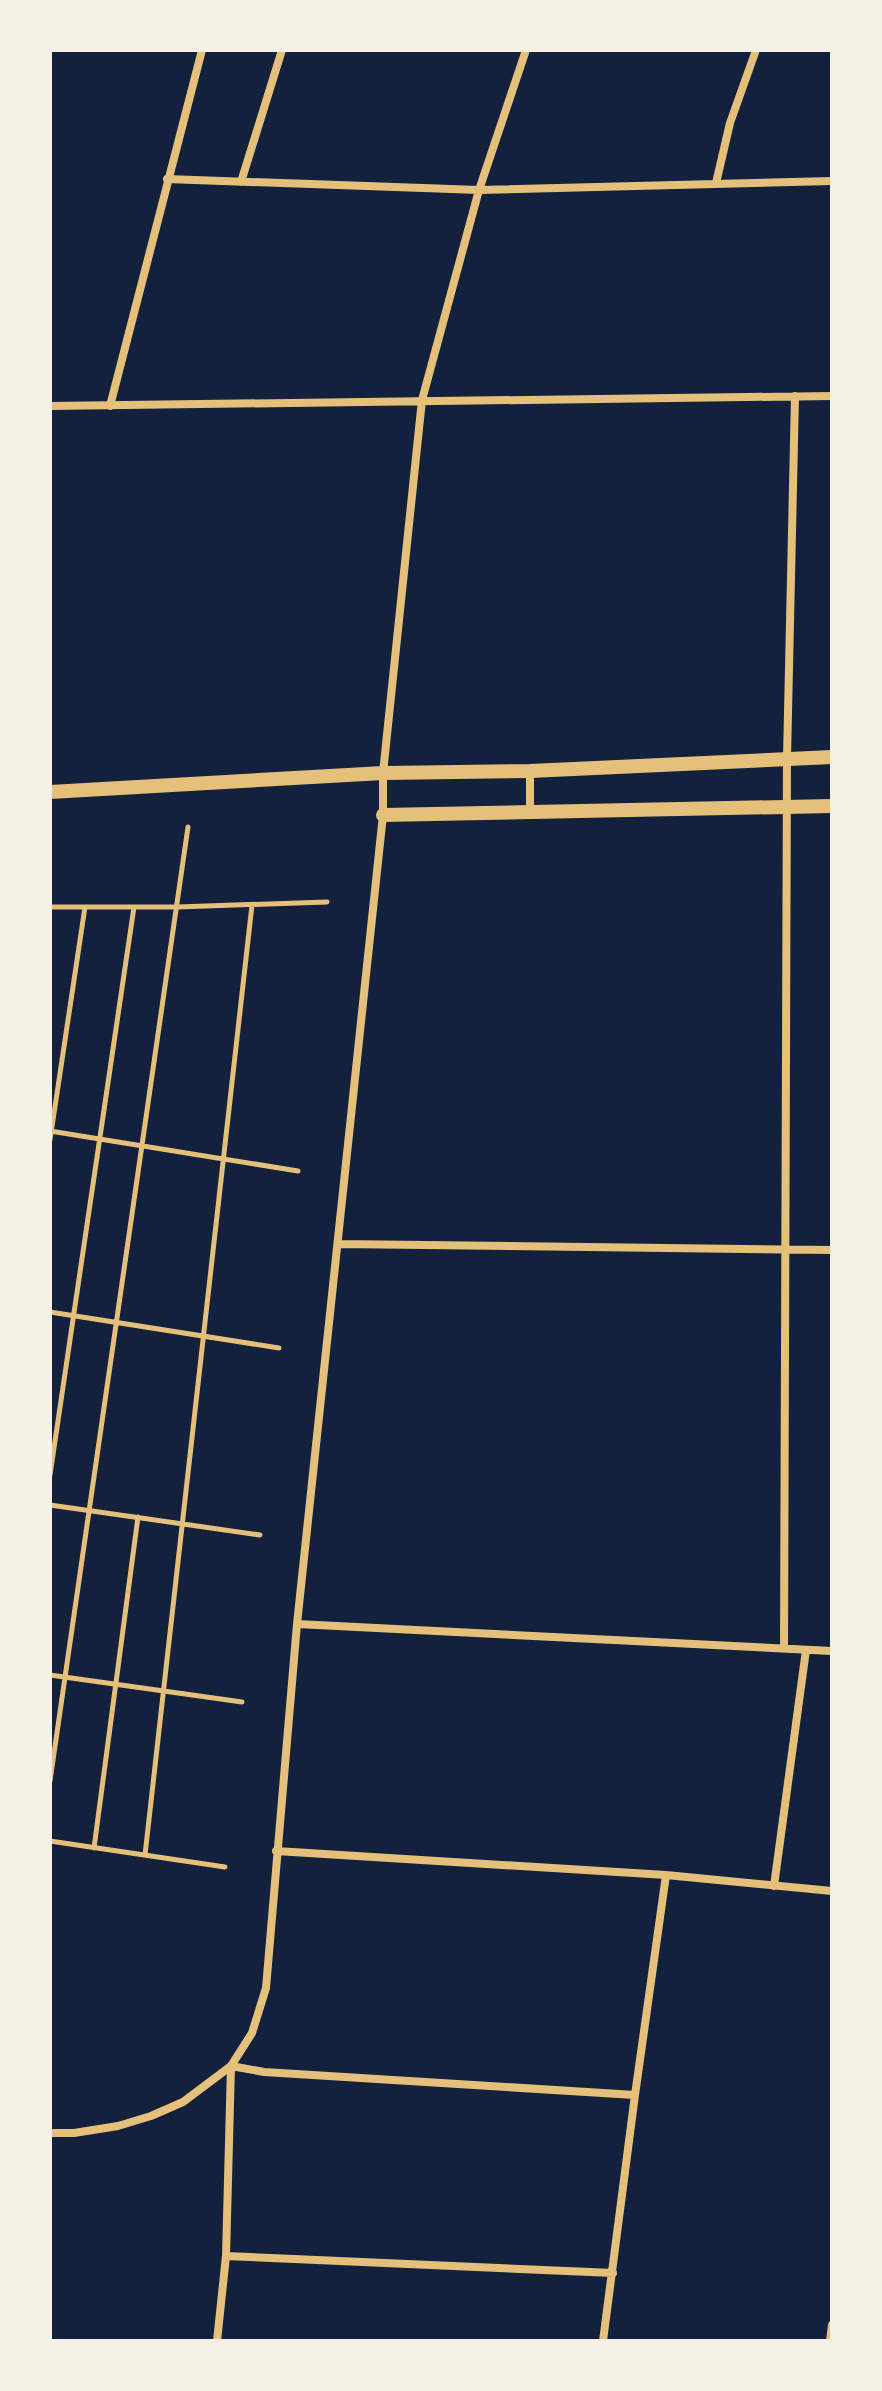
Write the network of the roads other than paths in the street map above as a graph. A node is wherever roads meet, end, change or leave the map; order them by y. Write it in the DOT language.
graph roads {
  1 [pos="202,50"];
  2 [pos="282,50"];
  3 [pos="526,50"];
  4 [pos="756,50"];
  5 [pos="167,179"];
  6 [pos="832,181"];
  7 [pos="241,182"];
  8 [pos="716,183"];
  9 [pos="479,190"];
  10 [pos="795,396"];
  11 [pos="832,396"];
  12 [pos="422,400"];
  13 [pos="50,406"];
  14 [pos="110,406"];
  15 [pos="832,757"];
  16 [pos="787,758"];
  17 [pos="530,771"];
  18 [pos="383,773"];
  19 [pos="50,792"];
  20 [pos="787,806"];
  21 [pos="832,806"];
  22 [pos="530,812"];
  23 [pos="383,815"];
  24 [pos="338,1244"];
  25 [pos="832,1250"];
  26 [pos="785,1251"];
  27 [pos="297,1624"];
  28 [pos="784,1648"];
  29 [pos="806,1650"];
  30 [pos="832,1651"];
  31 [pos="276,1851"];
  32 [pos="666,1875"];
  33 [pos="774,1886"];
  34 [pos="832,1891"];
  35 [pos="231,2066"];
  36 [pos="635,2095"];
  37 [pos="50,2133"];
  38 [pos="226,2256"];
  39 [pos="613,2273"];
  40 [pos="832,2325"];
  41 [pos="217,2341"];
  42 [pos="603,2341"];
  43 [pos="830,2341"];
  1 -- 5 [label="street"];
  2 -- 7 [label="street"];
  3 -- 9 [label="street"];
  4 -- 8 [label="street"];
  5 -- 7 [label="street"];
  5 -- 14 [label="street"];
  6 -- 8 [label="street"];
  7 -- 9 [label="street"];
  8 -- 9 [label="street"];
  9 -- 12 [label="street"];
  10 -- 11 [label="street"];
  10 -- 12 [label="street"];
  10 -- 16 [label="street"];
  12 -- 14 [label="street"];
  12 -- 18 [label="street"];
  13 -- 14 [label="street"];
  15 -- 16 [label="street"];
  16 -- 17 [label="street"];
  16 -- 20 [label="street"];
  17 -- 18 [label="street"];
  17 -- 22 [label="street"];
  18 -- 19 [label="street"];
  18 -- 23 [label="street"];
  20 -- 21 [label="street"];
  20 -- 22 [label="street"];
  20 -- 26 [label="street"];
  22 -- 23 [label="street"];
  23 -- 24 [label="street"];
  24 -- 26 [label="street"];
  24 -- 27 [label="street"];
  25 -- 26 [label="street"];
  26 -- 28 [label="street"];
  27 -- 28 [label="street"];
  27 -- 31 [label="street"];
  28 -- 29 [label="street"];
  29 -- 30 [label="street"];
  29 -- 33 [label="street"];
  31 -- 32 [label="street"];
  31 -- 35 [label="street"];
  32 -- 33 [label="street"];
  32 -- 36 [label="street"];
  33 -- 34 [label="street"];
  35 -- 36 [label="street"];
  35 -- 37 [label="street"];
  35 -- 38 [label="street"];
  36 -- 39 [label="street"];
  38 -- 39 [label="street"];
  38 -- 41 [label="street"];
  39 -- 42 [label="street"];
  40 -- 43 [label="street"];
}
